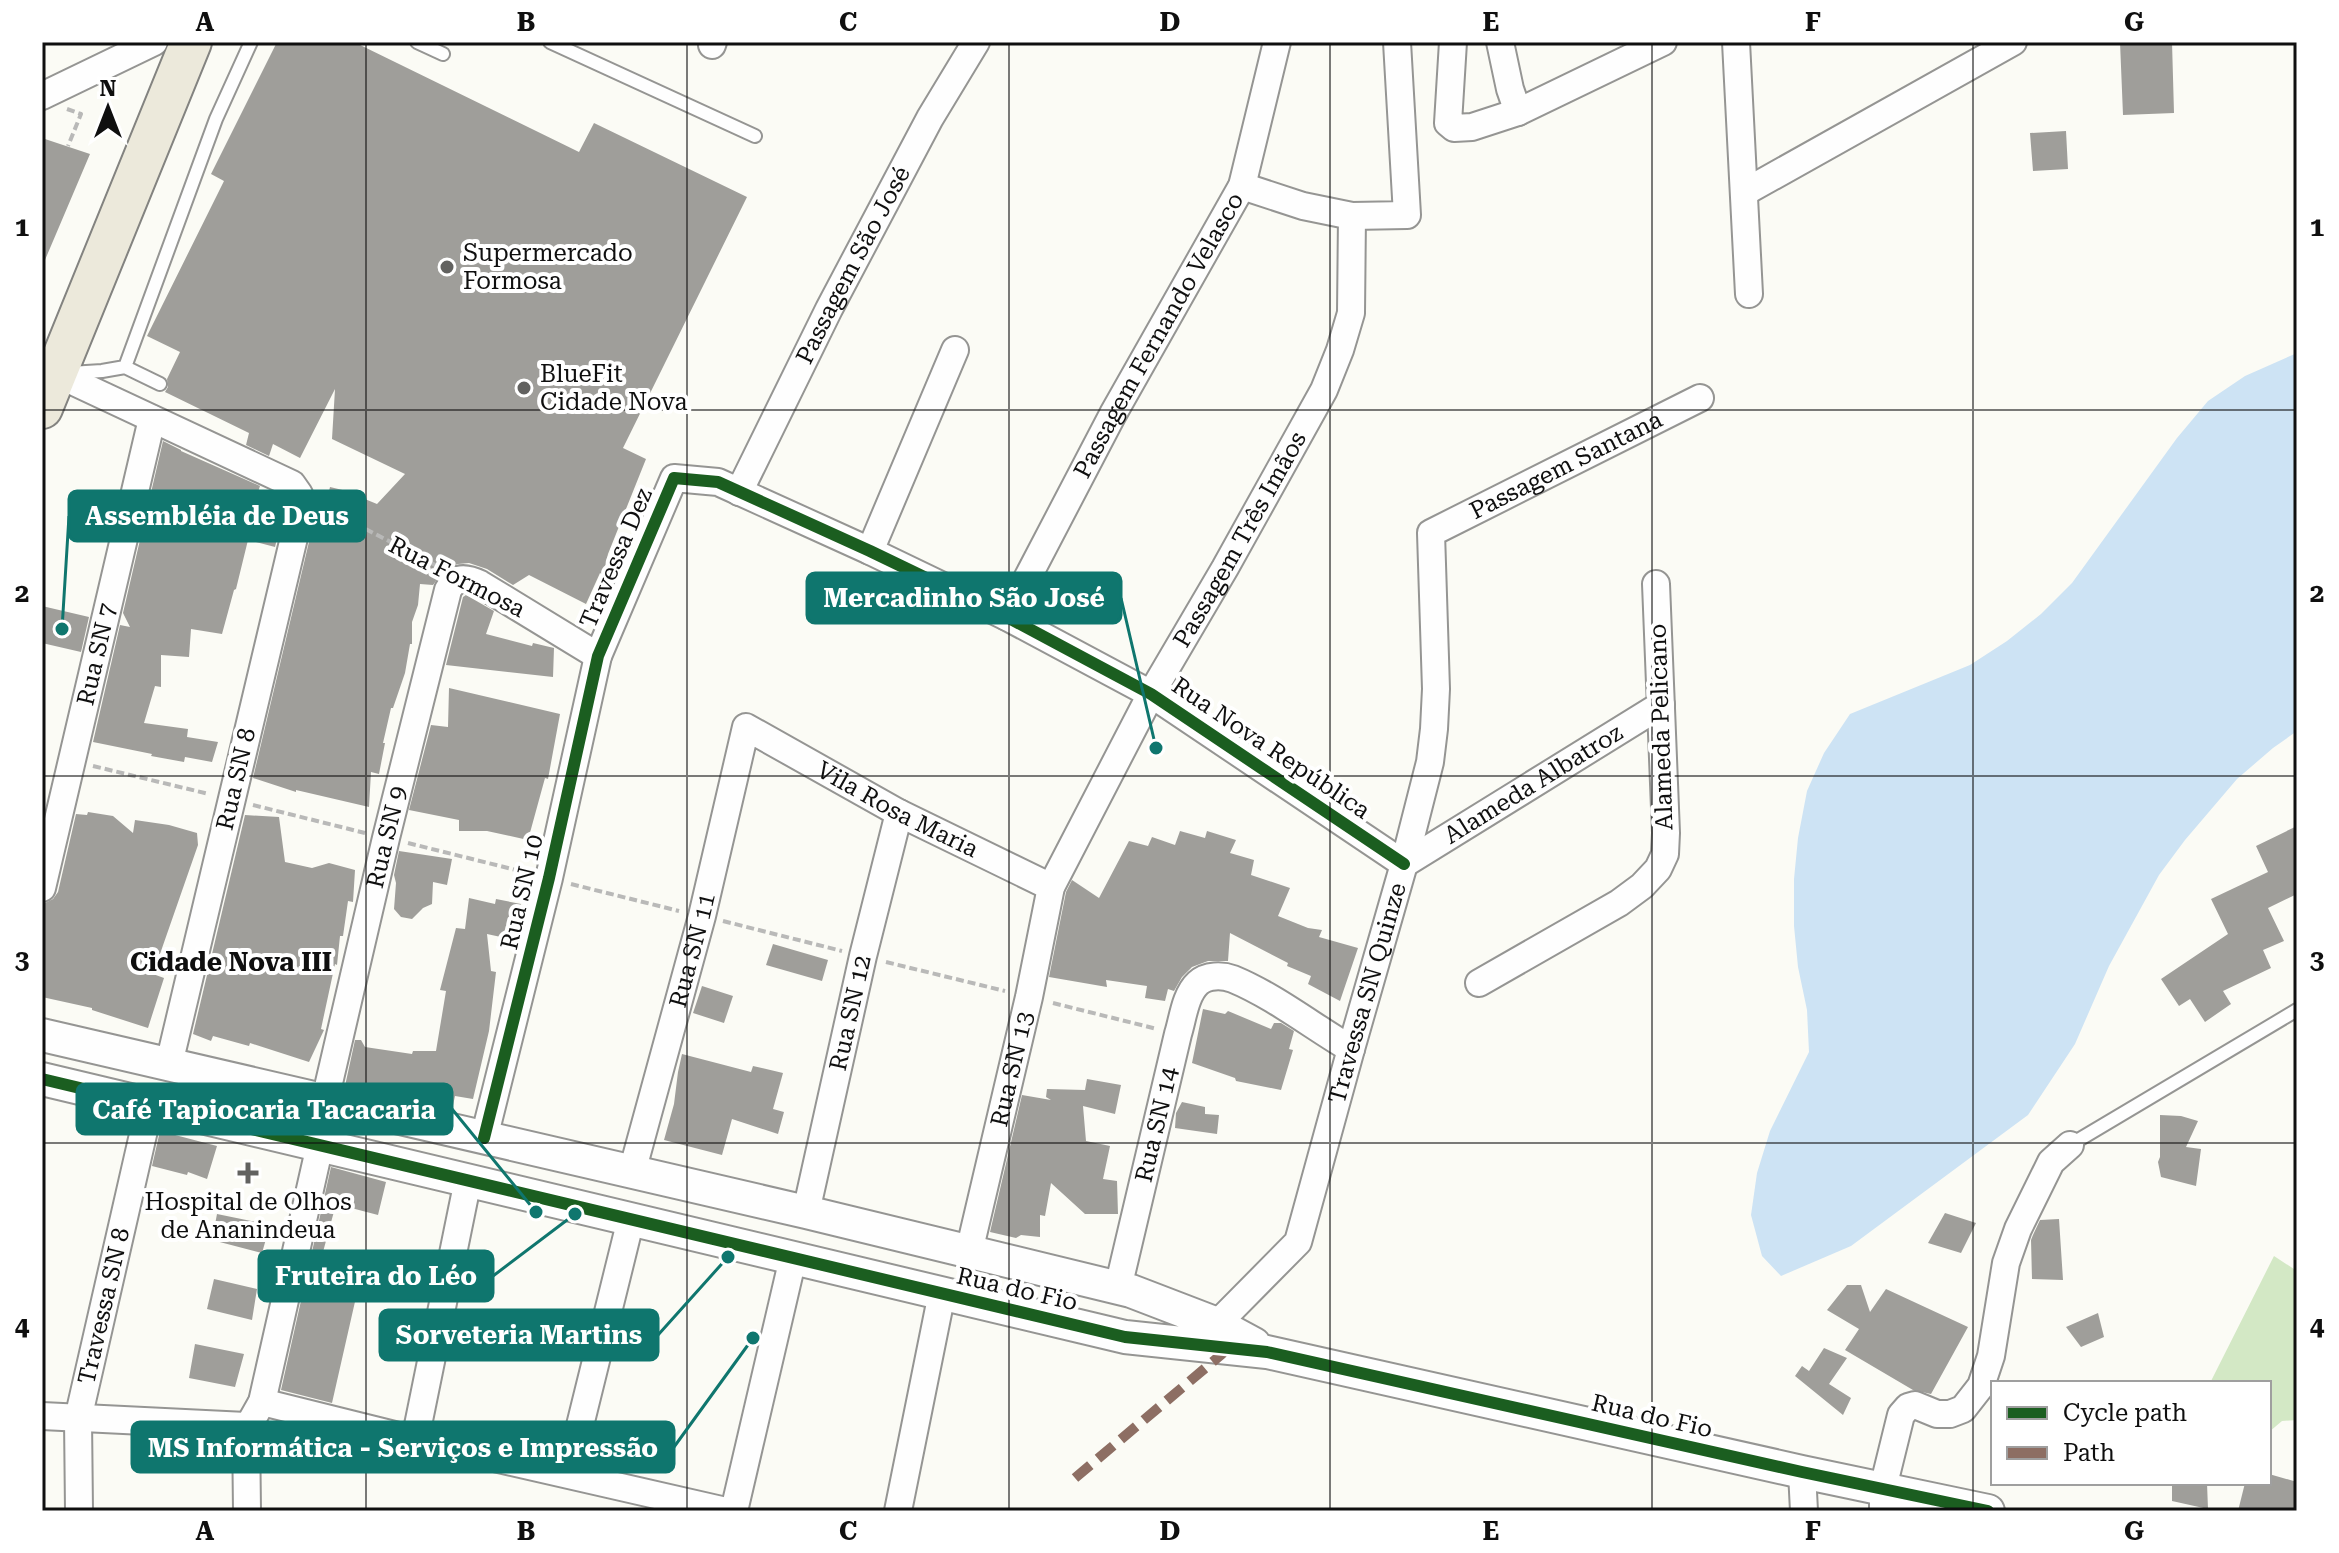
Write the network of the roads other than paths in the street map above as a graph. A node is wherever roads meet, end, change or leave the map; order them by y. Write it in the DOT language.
graph roads {
  1 [pos="154,42"];
  2 [pos="191,42"];
  3 [pos="251,42"];
  4 [pos="417,42"];
  5 [pos="550,42"];
  6 [pos="976,42"];
  7 [pos="1277,42"];
  8 [pos="1397,42"];
  9 [pos="1453,42"];
  10 [pos="1500,42"];
  11 [pos="1663,42"];
  12 [pos="1736,42"];
  13 [pos="2013,42"];
  14 [pos="443,54"];
  15 [pos="48,100"];
  16 [pos="1518,112"];
  17 [pos="755,136"];
  18 [pos="1242,186"];
  19 [pos="1745,192"];
  20 [pos="1352,216"];
  21 [pos="1749,294"];
  22 [pos="955,350"];
  23 [pos="125,367"];
  24 [pos="160,384"];
  25 [pos="49,391"];
  26 [pos="1700,398"];
  27 [pos="152,419"];
  28 [pos="674,478"];
  29 [pos="739,492"];
  30 [pos="1431,533"];
  31 [pos="870,551"];
  32 [pos="460,578"];
  33 [pos="1656,584"];
  34 [pos="1007,617"];
  35 [pos="598,656"];
  36 [pos="1151,694"];
  37 [pos="1661,705"];
  38 [pos="746,727"];
  39 [pos="899,813"];
  40 [pos="1404,864"];
  41 [pos="1051,887"];
  42 [pos="42,888"];
  43 [pos="1479,983"];
  44 [pos="2297,1010"];
  45 [pos="42,1035"];
  46 [pos="1351,1049"];
  47 [pos="169,1064"];
  48 [pos="42,1079"];
  49 [pos="325,1100"];
  50 [pos="150,1104"];
  51 [pos="389,1115"];
  52 [pos="436,1126"];
  53 [pos="484,1138"];
  54 [pos="320,1145"];
  55 [pos="2070,1145"];
  56 [pos="377,1158"];
  57 [pos="423,1170"];
  58 [pos="632,1172"];
  59 [pos="468,1180"];
  60 [pos="806,1212"];
  61 [pos="631,1219"];
  62 [pos="969,1252"];
  63 [pos="793,1258"];
  64 [pos="1118,1288"];
  65 [pos="942,1293"];
  66 [pos="1209,1334"];
  67 [pos="262,1402"];
  68 [pos="42,1416"];
  69 [pos="78,1419"];
  70 [pos="246,1426"];
  71 [pos="415,1440"];
  72 [pos="1802,1472"];
  73 [pos="568,1474"];
  74 [pos="1883,1499"];
  75 [pos="79,1511"];
  76 [pos="247,1511"];
  77 [pos="726,1511"];
  78 [pos="734,1511"];
  79 [pos="898,1511"];
  80 [pos="1804,1511"];
  81 [pos="1988,1511"];
  1 -- 15 [label="street"];
  2 -- 25 [label="main road"];
  3 -- 23 [label="lane"];
  4 -- 14 [label="lane"];
  5 -- 17 [label="lane"];
  6 -- 29 [label="street, Passagem São José"];
  7 -- 18 [label="street, Passagem Fernando Velasco"];
  8 -- 20 [label="street"];
  9 -- 16 [label="street"];
  10 -- 16 [label="street"];
  11 -- 16 [label="street"];
  12 -- 19 [label="street"];
  13 -- 19 [label="street"];
  18 -- 20 [label="street"];
  18 -- 34 [label="street, Passagem Fernando Velasco"];
  19 -- 21 [label="street"];
  20 -- 36 [label="street, Passagem Três Imãos"];
  22 -- 31 [label="street"];
  23 -- 24 [label="lane"];
  23 -- 25 [label="lane"];
  25 -- 27 [label="street"];
  26 -- 30 [label="street, Passagem Santana"];
  27 -- 42 [label="street, Rua SN 7"];
  27 -- 47 [label="street, Rua SN 8"];
  28 -- 29 [label="street, Rua Nova República"];
  28 -- 35 [label="street, Travessa Dez"];
  29 -- 31 [label="street, Rua Nova República"];
  30 -- 40 [label="street, Travessa SN Quinze"];
  31 -- 34 [label="street, Rua Nova República"];
  32 -- 35 [label="street, Rua Formosa"];
  32 -- 49 [label="street, Rua SN 9"];
  33 -- 37 [label="street, Alameda Pelicano"];
  34 -- 36 [label="street, Rua Nova República"];
  35 -- 53 [label="street, Rua SN 10"];
  36 -- 40 [label="street, Rua Nova República"];
  36 -- 41 [label="street, Passagem Três Imãos"];
  37 -- 40 [label="street, Alameda Albatroz"];
  37 -- 43 [label="street, Alameda Pelicano"];
  38 -- 39 [label="street, Vila Rosa Maria"];
  38 -- 58 [label="street, Rua SN 11"];
  39 -- 41 [label="street, Vila Rosa Maria"];
  39 -- 60 [label="street, Rua SN 12"];
  40 -- 46 [label="street, Travessa SN Quinze"];
  41 -- 62 [label="street, Rua SN 13"];
  44 -- 55 [label="lane"];
  45 -- 47 [label="street, Rua do Fio"];
  46 -- 64 [label="street, Rua SN 14"];
  46 -- 66 [label="street, Travessa SN Quinze"];
  47 -- 49 [label="street, Rua do Fio"];
  48 -- 50 [label="street, Rua do Fio"];
  49 -- 51 [label="street, Rua do Fio"];
  50 -- 54 [label="street, Rua do Fio"];
  50 -- 69 [label="street, Travessa SN 8"];
  51 -- 52 [label="street, Rua do Fio"];
  51 -- 56 [label="street"];
  52 -- 53 [label="street, Rua do Fio"];
  52 -- 57 [label="street"];
  53 -- 58 [label="street, Rua do Fio"];
  54 -- 56 [label="street, Rua do Fio"];
  54 -- 67 [label="street"];
  55 -- 74 [label="street"];
  56 -- 57 [label="street, Rua do Fio"];
  57 -- 59 [label="street, Rua do Fio"];
  58 -- 60 [label="street, Rua do Fio"];
  59 -- 61 [label="street, Rua do Fio"];
  59 -- 71 [label="street"];
  60 -- 62 [label="street, Rua do Fio"];
  61 -- 63 [label="street, Rua do Fio"];
  61 -- 73 [label="street"];
  62 -- 64 [label="street, Rua do Fio"];
  63 -- 65 [label="street, Rua do Fio"];
  63 -- 78 [label="street"];
  64 -- 66 [label="street, Rua do Fio"];
  65 -- 66 [label="street, Rua do Fio"];
  65 -- 79 [label="street"];
  66 -- 72 [label="street, Rua do Fio"];
  67 -- 70 [label="street"];
  67 -- 71 [label="street"];
  68 -- 69 [label="street"];
  69 -- 70 [label="street"];
  69 -- 75 [label="street, Travessa SN 8"];
  70 -- 76 [label="street"];
  71 -- 73 [label="street"];
  72 -- 74 [label="street, Rua do Fio"];
  72 -- 80 [label="street"];
  73 -- 77 [label="street"];
  74 -- 81 [label="street, Rua do Fio"];
}
